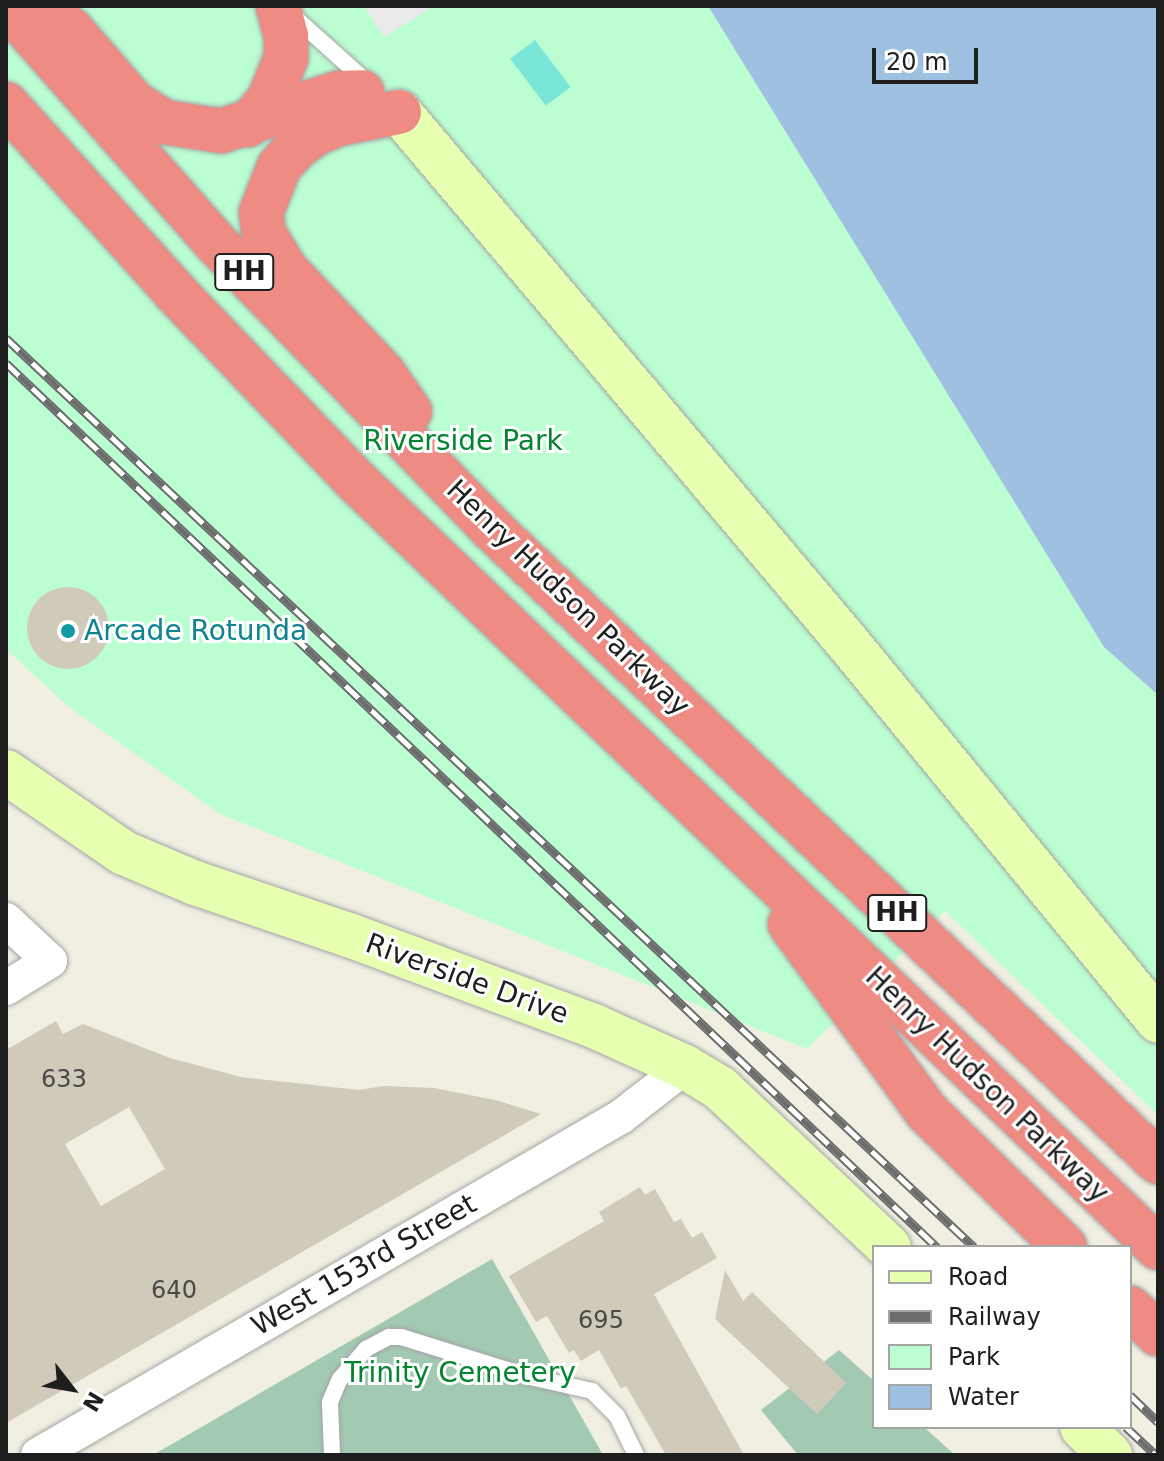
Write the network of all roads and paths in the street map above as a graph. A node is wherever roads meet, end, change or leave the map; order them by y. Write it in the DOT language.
graph roads {
  1 [pos="7,6"];
  2 [pos="38,6"];
  3 [pos="279,6"];
  4 [pos="388,102"];
  5 [pos="6,104"];
  6 [pos="248,125"];
  7 [pos="492,529"];
  8 [pos="6,772"];
  9 [pos="733,844"];
  10 [pos="6,920"];
  11 [pos="6,988"];
  12 [pos="1158,1021"];
  13 [pos="685,1067"];
  14 [pos="1144,1149"];
  15 [pos="887,1245"];
  16 [pos="1063,1245"];
  17 [pos="1158,1248"];
  18 [pos="1132,1310"];
  19 [pos="1158,1334"];
  20 [pos="1084,1429"];
  21 [pos="38,1455"];
  22 [pos="332,1455"];
  23 [pos="636,1455"];
  24 [pos="1110,1455"];
  1 -- 7 [label="highway, Henry Hudson Parkway / HH"];
  2 -- 6 [label="highway"];
  3 -- 4 [label="lane"];
  3 -- 6 [label="highway"];
  4 -- 6 [label="highway"];
  4 -- 7 [label="highway"];
  4 -- 12 [label="main road"];
  5 -- 9 [label="highway, Henry Hudson Parkway / HH"];
  7 -- 14 [label="highway, Henry Hudson Parkway / HH"];
  8 -- 13 [label="main road, Riverside Drive"];
  9 -- 16 [label="highway"];
  9 -- 17 [label="highway, Henry Hudson Parkway / HH"];
  10 -- 11 [label="street"];
  13 -- 15 [label="main road, Riverside Drive"];
  13 -- 21 [label="street, West 153rd Street"];
  18 -- 19 [label="highway"];
  20 -- 24 [label="main road"];
  22 -- 23 [label="lane"];
}
